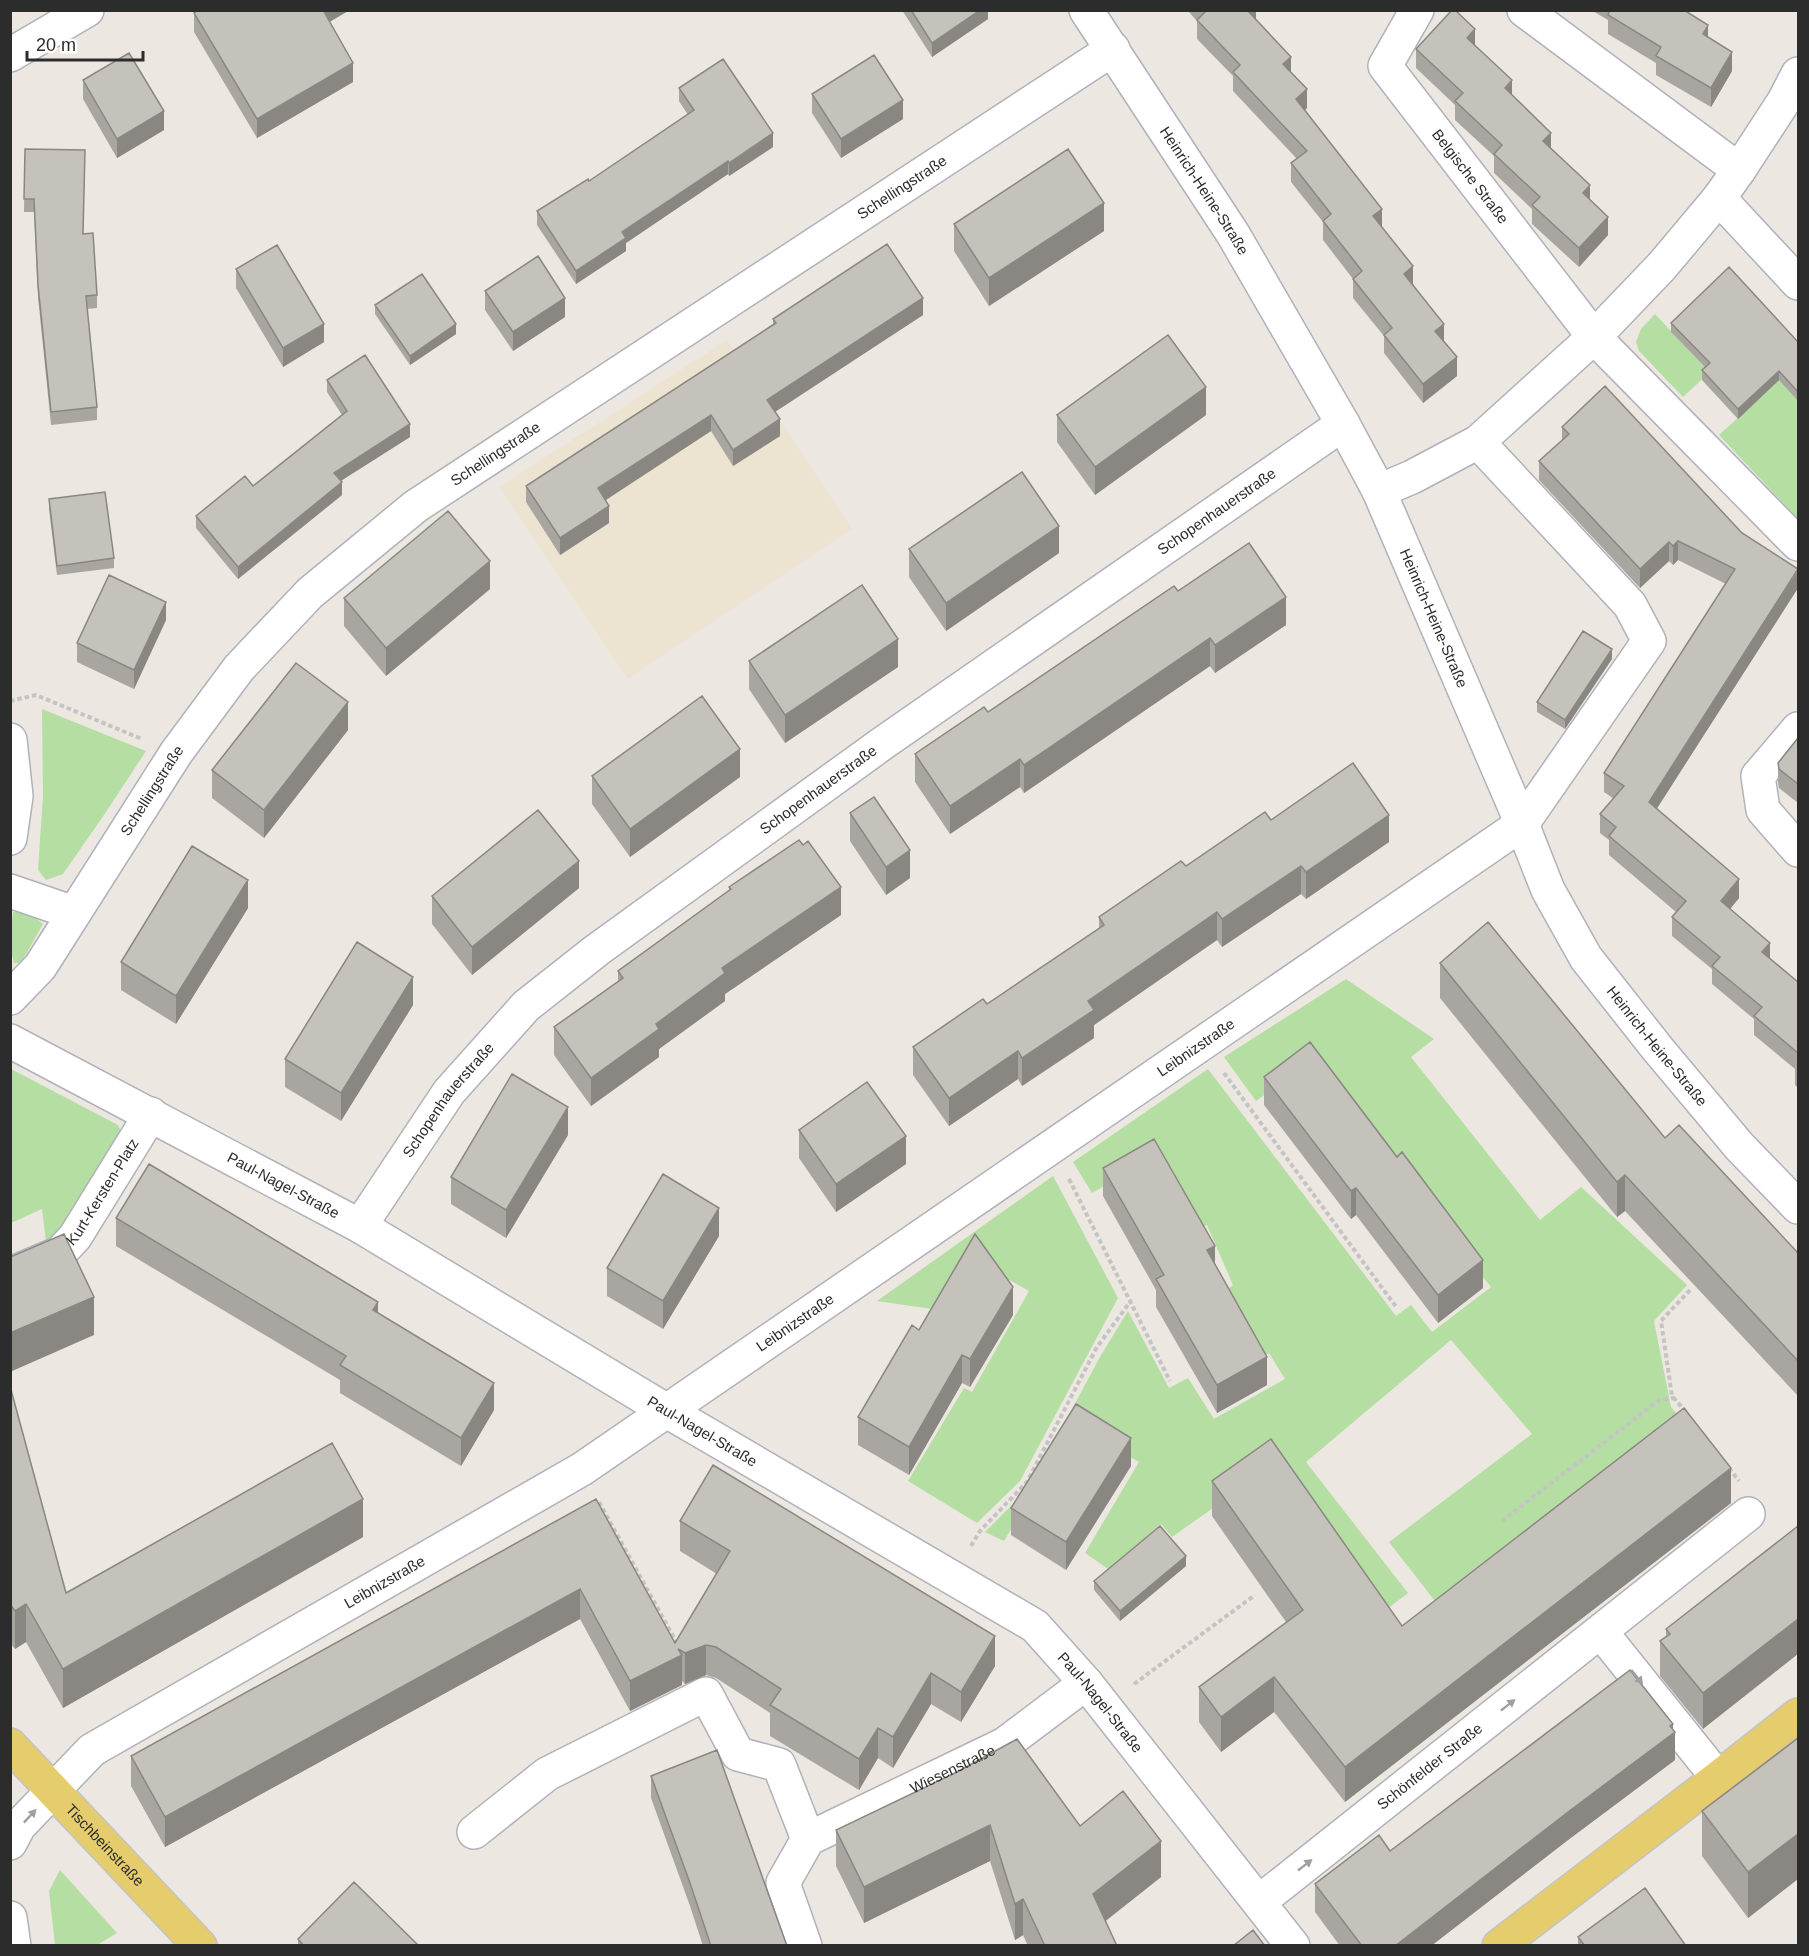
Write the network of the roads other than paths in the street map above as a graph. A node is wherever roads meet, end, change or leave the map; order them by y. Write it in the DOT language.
graph roads {
  1 [pos="87,10"];
  2 [pos="1086,10"];
  3 [pos="1417,10"];
  4 [pos="1524,10"];
  5 [pos="1113,50"];
  6 [pos="10,55"];
  7 [pos="1798,74"];
  8 [pos="1739,170"];
  9 [pos="1719,198"];
  10 [pos="1798,284"];
  11 [pos="1594,337"];
  12 [pos="1343,424"];
  13 [pos="1478,442"];
  14 [pos="1379,491"];
  15 [pos="1798,544"];
  16 [pos="1798,729"];
  17 [pos="10,740"];
  18 [pos="1522,824"];
  19 [pos="10,838"];
  20 [pos="1798,850"];
  21 [pos="10,891"];
  22 [pos="74,913"];
  23 [pos="10,998"];
  24 [pos="10,1041"];
  25 [pos="152,1114"];
  26 [pos="1798,1207"];
  27 [pos="360,1226"];
  28 [pos="10,1274"];
  29 [pos="667,1411"];
  30 [pos="1746,1501"];
  31 [pos="1601,1632"];
  32 [pos="1096,1695"];
  33 [pos="1798,1714"];
  34 [pos="10,1744"];
  35 [pos="1718,1778"];
  36 [pos="53,1791"];
  37 [pos="474,1832"];
  38 [pos="808,1839"];
  39 [pos="10,1843"];
  40 [pos="1259,1902"];
  41 [pos="10,1917"];
  42 [pos="14,1946"];
  43 [pos="200,1946"];
  44 [pos="805,1946"];
  45 [pos="1293,1946"];
  46 [pos="1499,1946"];
  1 -- 6 [label="street"];
  2 -- 5 [label="street, Heinrich-Heine-Straße"];
  3 -- 11 [label="street, Belgische Straße"];
  4 -- 8 [label="street"];
  5 -- 12 [label="street, Heinrich-Heine-Straße"];
  5 -- 22 [label="street, Schellingstraße"];
  7 -- 8 [label="street"];
  8 -- 9 [label="street"];
  9 -- 10 [label="street"];
  9 -- 11 [label="street"];
  11 -- 13 [label="street"];
  11 -- 15 [label="street, Belgische Straße"];
  12 -- 14 [label="street, Heinrich-Heine-Straße"];
  12 -- 27 [label="street, Schopenhauerstraße"];
  13 -- 14 [label="street"];
  13 -- 18 [label="street"];
  14 -- 18 [label="street, Heinrich-Heine-Straße"];
  16 -- 20 [label="street"];
  17 -- 19 [label="street"];
  18 -- 26 [label="street, Heinrich-Heine-Straße"];
  18 -- 29 [label="street, Leibnizstraße"];
  21 -- 22 [label="street"];
  22 -- 23 [label="street, Schellingstraße"];
  24 -- 25 [label="street, Paul-Nagel-Straße"];
  25 -- 27 [label="street, Paul-Nagel-Straße"];
  25 -- 28 [label="street, Kurt-Kersten-Platz"];
  27 -- 29 [label="street, Paul-Nagel-Straße"];
  29 -- 32 [label="street, Paul-Nagel-Straße"];
  29 -- 36 [label="street, Leibnizstraße"];
  30 -- 31 [label="street, Schönfelder Straße"];
  31 -- 35 [label="street, one-way"];
  40 -- 31 [label="street, Schönfelder Straße, one-way"];
  32 -- 38 [label="street, Wiesenstraße"];
  32 -- 40 [label="street, Paul-Nagel-Straße"];
  33 -- 35 [label="main road"];
  34 -- 36 [label="main road, Tischbeinstraße"];
  35 -- 46 [label="main road"];
  39 -- 36 [label="street, Leibnizstraße, one-way"];
  36 -- 43 [label="main road, Tischbeinstraße"];
  37 -- 38 [label="street"];
  38 -- 44 [label="street"];
  40 -- 45 [label="street, Paul-Nagel-Straße"];
  41 -- 42 [label="street"];
}
